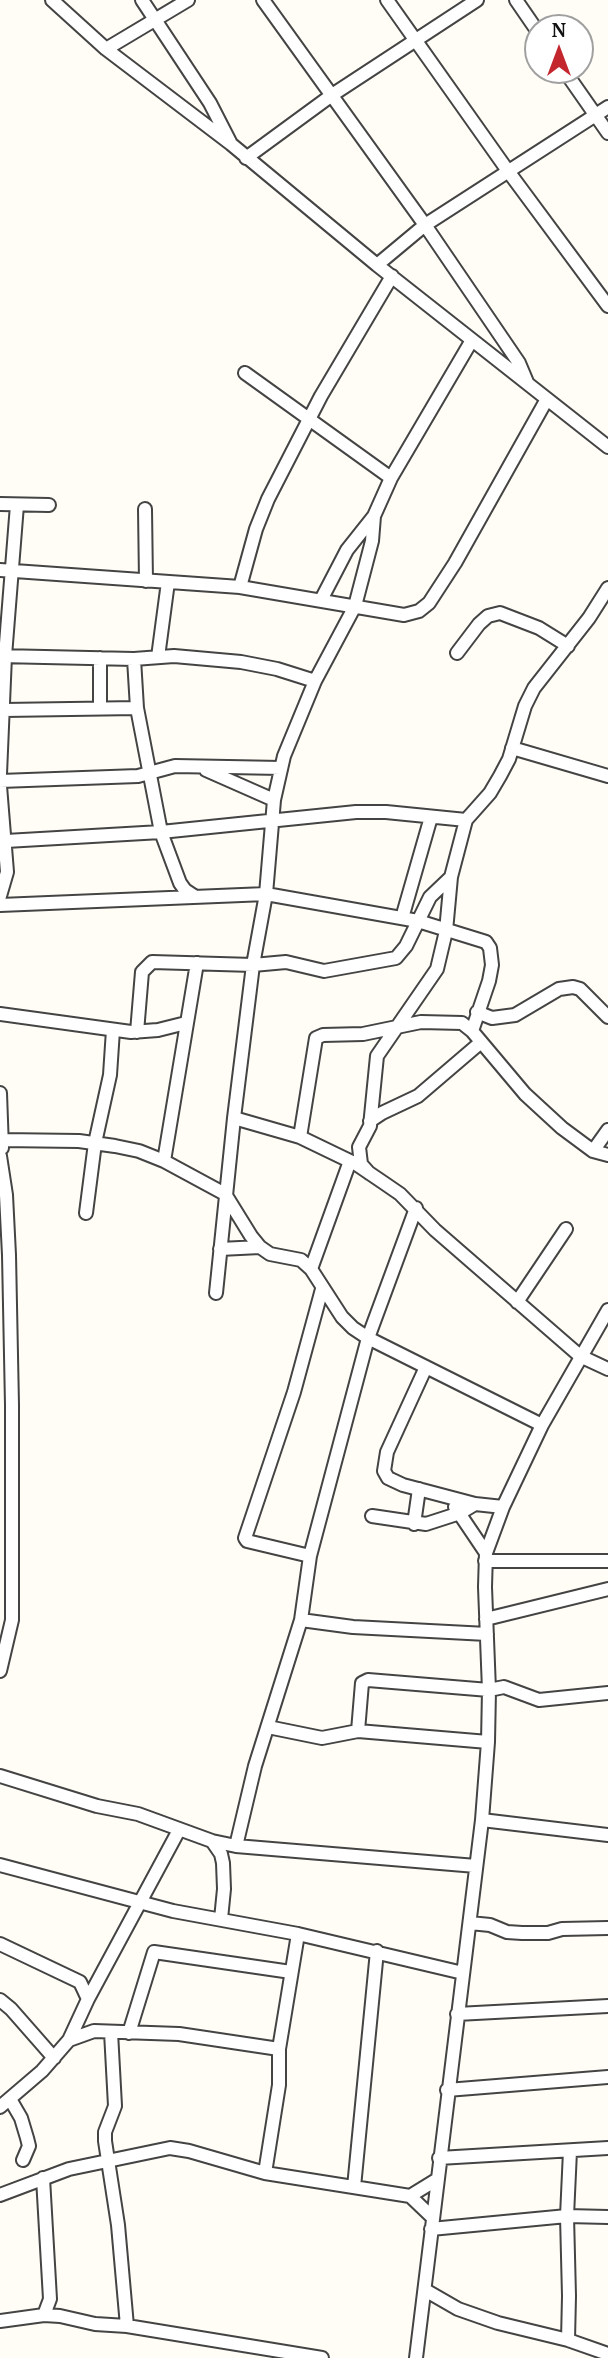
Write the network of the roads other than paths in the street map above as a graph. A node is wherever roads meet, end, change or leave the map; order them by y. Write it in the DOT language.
graph roads {
  1 [pos="52,0"];
  2 [pos="142,0"];
  3 [pos="188,0"];
  4 [pos="262,0"];
  5 [pos="387,0"];
  6 [pos="477,0"];
  7 [pos="157,21"];
  8 [pos="415,41"];
  9 [pos="106,49"];
  10 [pos="573,84"];
  11 [pos="332,95"];
  12 [pos="608,107"];
  13 [pos="595,116"];
  14 [pos="608,133"];
  15 [pos="231,144"];
  16 [pos="246,158"];
  17 [pos="508,171"];
  18 [pos="425,225"];
  19 [pos="377,265"];
  20 [pos="391,276"];
  21 [pos="608,306"];
  22 [pos="472,340"];
  23 [pos="246,373"];
  24 [pos="527,383"];
  25 [pos="547,399"];
  26 [pos="309,420"];
  27 [pos="608,447"];
  28 [pos="391,478"];
  29 [pos="0,504"];
  30 [pos="17,505"];
  31 [pos="48,505"];
  32 [pos="145,509"];
  33 [pos="374,516"];
  34 [pos="7,571"];
  35 [pos="146,581"];
  36 [pos="168,582"];
  37 [pos="240,587"];
  38 [pos="608,588"];
  39 [pos="321,600"];
  40 [pos="355,606"];
  41 [pos="568,646"];
  42 [pos="457,653"];
  43 [pos="3,656"];
  44 [pos="158,657"];
  45 [pos="100,658"];
  46 [pos="134,659"];
  47 [pos="315,681"];
  48 [pos="100,708"];
  49 [pos="138,708"];
  50 [pos="4,710"];
  51 [pos="512,748"];
  52 [pos="199,767"];
  53 [pos="281,768"];
  54 [pos="148,773"];
  55 [pos="0,774"];
  56 [pos="608,776"];
  57 [pos="0,784"];
  58 [pos="274,800"];
  59 [pos="1,811"];
  60 [pos="431,817"];
  61 [pos="273,820"];
  62 [pos="467,820"];
  63 [pos="161,832"];
  64 [pos="6,841"];
  65 [pos="451,877"];
  66 [pos="266,894"];
  67 [pos="0,896"];
  68 [pos="194,896"];
  69 [pos="0,905"];
  70 [pos="402,918"];
  71 [pos="418,921"];
  72 [pos="446,931"];
  73 [pos="197,963"];
  74 [pos="253,965"];
  75 [pos="477,1012"];
  76 [pos="0,1014"];
  77 [pos="608,1017"];
  78 [pos="186,1023"];
  79 [pos="397,1027"];
  80 [pos="113,1030"];
  81 [pos="472,1031"];
  82 [pos="137,1032"];
  83 [pos="480,1043"];
  84 [pos="0,1093"];
  85 [pos="234,1118"];
  86 [pos="370,1121"];
  87 [pos="608,1130"];
  88 [pos="300,1138"];
  89 [pos="2,1140"];
  90 [pos="95,1143"];
  91 [pos="593,1151"];
  92 [pos="608,1155"];
  93 [pos="164,1161"];
  94 [pos="350,1161"];
  95 [pos="2,1163"];
  96 [pos="369,1173"];
  97 [pos="225,1194"];
  98 [pos="416,1208"];
  99 [pos="86,1213"];
  100 [pos="566,1229"];
  101 [pos="260,1247"];
  102 [pos="220,1249"];
  103 [pos="311,1269"];
  104 [pos="322,1289"];
  105 [pos="216,1293"];
  106 [pos="517,1303"];
  107 [pos="608,1310"];
  108 [pos="6,1331"];
  109 [pos="368,1338"];
  110 [pos="580,1356"];
  111 [pos="426,1367"];
  112 [pos="608,1369"];
  113 [pos="542,1425"];
  114 [pos="419,1489"];
  115 [pos="446,1496"];
  116 [pos="474,1504"];
  117 [pos="503,1507"];
  118 [pos="460,1513"];
  119 [pos="372,1516"];
  120 [pos="414,1524"];
  121 [pos="310,1556"];
  122 [pos="485,1557"];
  123 [pos="608,1561"];
  124 [pos="608,1589"];
  125 [pos="6,1604"];
  126 [pos="486,1619"];
  127 [pos="301,1620"];
  128 [pos="487,1634"];
  129 [pos="0,1671"];
  130 [pos="489,1690"];
  131 [pos="608,1693"];
  132 [pos="268,1727"];
  133 [pos="358,1731"];
  134 [pos="488,1742"];
  135 [pos="0,1776"];
  136 [pos="482,1820"];
  137 [pos="179,1830"];
  138 [pos="608,1835"];
  139 [pos="212,1841"];
  140 [pos="236,1846"];
  141 [pos="0,1865"];
  142 [pos="476,1866"];
  143 [pos="139,1902"];
  144 [pos="221,1919"];
  145 [pos="470,1923"];
  146 [pos="608,1928"];
  147 [pos="298,1934"];
  148 [pos="0,1944"];
  149 [pos="377,1951"];
  150 [pos="291,1972"];
  151 [pos="463,1973"];
  152 [pos="0,2000"];
  153 [pos="86,2004"];
  154 [pos="608,2006"];
  155 [pos="457,2014"];
  156 [pos="94,2031"];
  157 [pos="111,2032"];
  158 [pos="129,2033"];
  159 [pos="69,2040"];
  160 [pos="279,2049"];
  161 [pos="54,2058"];
  162 [pos="608,2077"];
  163 [pos="447,2090"];
  164 [pos="5,2103"];
  165 [pos="608,2148"];
  166 [pos="570,2151"];
  167 [pos="439,2158"];
  168 [pos="23,2160"];
  169 [pos="109,2161"];
  170 [pos="265,2173"];
  171 [pos="43,2178"];
  172 [pos="436,2180"];
  173 [pos="354,2187"];
  174 [pos="0,2195"];
  175 [pos="410,2196"];
  176 [pos="567,2216"];
  177 [pos="608,2217"];
  178 [pos="431,2223"];
  179 [pos="425,2290"];
  180 [pos="44,2315"];
  181 [pos="0,2321"];
  182 [pos="127,2326"];
  183 [pos="568,2340"];
  184 [pos="608,2354"];
  185 [pos="322,2358"];
  186 [pos="416,2358"];
  1 -- 9 [label="street"];
  2 -- 7 [label="street"];
  3 -- 7 [label="street"];
  4 -- 11 [label="street"];
  5 -- 8 [label="street"];
  6 -- 8 [label="street"];
  7 -- 9 [label="street"];
  7 -- 15 [label="street"];
  8 -- 11 [label="street"];
  8 -- 17 [label="street"];
  9 -- 15 [label="street"];
  10 -- 13 [label="street"];
  11 -- 16 [label="street"];
  11 -- 18 [label="street"];
  12 -- 13 [label="street"];
  13 -- 14 [label="street"];
  13 -- 17 [label="street"];
  15 -- 16 [label="street"];
  16 -- 19 [label="street"];
  17 -- 18 [label="street"];
  17 -- 21 [label="street"];
  18 -- 19 [label="street"];
  18 -- 24 [label="street"];
  19 -- 20 [label="street"];
  20 -- 22 [label="street"];
  20 -- 26 [label="street"];
  22 -- 24 [label="street"];
  22 -- 28 [label="street"];
  23 -- 26 [label="street"];
  24 -- 25 [label="street"];
  25 -- 27 [label="street"];
  25 -- 40 [label="street"];
  26 -- 28 [label="street"];
  26 -- 37 [label="street"];
  28 -- 33 [label="street"];
  29 -- 30 [label="street"];
  30 -- 31 [label="street"];
  30 -- 34 [label="street"];
  32 -- 35 [label="street"];
  33 -- 39 [label="street"];
  33 -- 40 [label="street"];
  34 -- 35 [label="street"];
  34 -- 43 [label="street"];
  35 -- 36 [label="street"];
  36 -- 37 [label="street"];
  36 -- 44 [label="street"];
  37 -- 39 [label="street"];
  38 -- 41 [label="street"];
  39 -- 40 [label="street"];
  40 -- 47 [label="street"];
  41 -- 42 [label="street"];
  41 -- 51 [label="street"];
  43 -- 45 [label="street"];
  43 -- 50 [label="street"];
  44 -- 46 [label="street"];
  44 -- 47 [label="street"];
  45 -- 46 [label="street"];
  45 -- 48 [label="street"];
  46 -- 49 [label="street"];
  47 -- 53 [label="street"];
  48 -- 49 [label="street"];
  48 -- 50 [label="street"];
  49 -- 54 [label="street"];
  50 -- 55 [label="street"];
  51 -- 56 [label="street"];
  51 -- 62 [label="street"];
  52 -- 53 [label="street"];
  52 -- 54 [label="street"];
  52 -- 58 [label="street"];
  53 -- 58 [label="street"];
  54 -- 57 [label="street"];
  54 -- 63 [label="street"];
  57 -- 59 [label="street"];
  58 -- 61 [label="street"];
  59 -- 64 [label="street"];
  60 -- 61 [label="street"];
  60 -- 62 [label="street"];
  60 -- 70 [label="street"];
  61 -- 63 [label="street"];
  61 -- 66 [label="street"];
  62 -- 65 [label="street"];
  63 -- 64 [label="street"];
  63 -- 68 [label="street"];
  64 -- 67 [label="street"];
  65 -- 71 [label="street"];
  65 -- 72 [label="street"];
  66 -- 68 [label="street"];
  66 -- 70 [label="street"];
  66 -- 74 [label="street"];
  68 -- 69 [label="street"];
  70 -- 71 [label="street"];
  71 -- 72 [label="street"];
  71 -- 74 [label="street"];
  72 -- 75 [label="street"];
  72 -- 79 [label="street"];
  73 -- 74 [label="street"];
  73 -- 78 [label="street"];
  73 -- 82 [label="street"];
  74 -- 85 [label="street"];
  75 -- 77 [label="street"];
  75 -- 81 [label="street"];
  76 -- 80 [label="street"];
  78 -- 82 [label="street"];
  78 -- 93 [label="street"];
  79 -- 81 [label="street"];
  79 -- 86 [label="street"];
  79 -- 88 [label="street"];
  80 -- 82 [label="street"];
  80 -- 90 [label="street"];
  81 -- 83 [label="street"];
  83 -- 86 [label="street"];
  83 -- 91 [label="street"];
  84 -- 89 [label="street"];
  85 -- 88 [label="street"];
  85 -- 97 [label="street"];
  86 -- 96 [label="street"];
  87 -- 91 [label="street"];
  88 -- 94 [label="street"];
  89 -- 90 [label="street"];
  89 -- 95 [label="street"];
  90 -- 93 [label="street"];
  90 -- 99 [label="street"];
  91 -- 92 [label="street"];
  93 -- 97 [label="street"];
  94 -- 96 [label="street"];
  94 -- 103 [label="street"];
  95 -- 108 [label="street"];
  96 -- 98 [label="street"];
  97 -- 101 [label="street"];
  97 -- 102 [label="street"];
  98 -- 106 [label="street"];
  98 -- 109 [label="street"];
  100 -- 106 [label="street"];
  101 -- 102 [label="street"];
  101 -- 103 [label="street"];
  102 -- 105 [label="street"];
  103 -- 104 [label="street"];
  104 -- 109 [label="street"];
  104 -- 121 [label="street"];
  106 -- 110 [label="street"];
  107 -- 110 [label="street"];
  108 -- 125 [label="street"];
  109 -- 111 [label="street"];
  109 -- 121 [label="street"];
  110 -- 112 [label="street"];
  110 -- 113 [label="street"];
  111 -- 113 [label="street"];
  111 -- 114 [label="street"];
  113 -- 117 [label="street"];
  114 -- 115 [label="street"];
  114 -- 120 [label="street"];
  115 -- 116 [label="street"];
  115 -- 118 [label="street"];
  116 -- 117 [label="street"];
  116 -- 118 [label="street"];
  117 -- 122 [label="street"];
  118 -- 120 [label="street"];
  118 -- 122 [label="street"];
  119 -- 120 [label="street"];
  121 -- 127 [label="street"];
  122 -- 123 [label="street"];
  122 -- 126 [label="street"];
  124 -- 126 [label="street"];
  125 -- 129 [label="street"];
  126 -- 128 [label="street"];
  127 -- 128 [label="street"];
  127 -- 132 [label="street"];
  128 -- 130 [label="street"];
  130 -- 131 [label="street"];
  130 -- 133 [label="street"];
  130 -- 134 [label="street"];
  132 -- 133 [label="street"];
  132 -- 140 [label="street"];
  133 -- 134 [label="street"];
  134 -- 136 [label="street"];
  135 -- 137 [label="street"];
  136 -- 138 [label="street"];
  136 -- 142 [label="street"];
  137 -- 139 [label="street"];
  137 -- 143 [label="street"];
  139 -- 140 [label="street"];
  139 -- 144 [label="street"];
  140 -- 142 [label="street"];
  141 -- 143 [label="street"];
  142 -- 145 [label="street"];
  143 -- 144 [label="street"];
  143 -- 153 [label="street"];
  144 -- 147 [label="street"];
  145 -- 146 [label="street"];
  145 -- 151 [label="street"];
  147 -- 149 [label="street"];
  147 -- 150 [label="street"];
  148 -- 153 [label="street"];
  149 -- 151 [label="street"];
  149 -- 173 [label="street"];
  150 -- 158 [label="street"];
  150 -- 160 [label="street"];
  151 -- 155 [label="street"];
  152 -- 161 [label="street"];
  153 -- 156 [label="street"];
  153 -- 159 [label="street"];
  154 -- 155 [label="street"];
  155 -- 163 [label="street"];
  156 -- 157 [label="street"];
  156 -- 159 [label="street"];
  157 -- 158 [label="street"];
  157 -- 169 [label="street"];
  158 -- 160 [label="street"];
  159 -- 161 [label="street"];
  160 -- 170 [label="street"];
  161 -- 164 [label="street"];
  162 -- 163 [label="street"];
  163 -- 167 [label="street"];
  164 -- 168 [label="street"];
  165 -- 166 [label="street"];
  166 -- 167 [label="street"];
  166 -- 176 [label="street"];
  167 -- 172 [label="street"];
  169 -- 170 [label="street"];
  169 -- 171 [label="street"];
  169 -- 182 [label="street"];
  170 -- 173 [label="street"];
  171 -- 174 [label="street"];
  171 -- 180 [label="street"];
  172 -- 175 [label="street"];
  172 -- 178 [label="street"];
  173 -- 175 [label="street"];
  175 -- 178 [label="street"];
  176 -- 177 [label="street"];
  176 -- 178 [label="street"];
  176 -- 183 [label="street"];
  178 -- 179 [label="street"];
  179 -- 183 [label="street"];
  179 -- 186 [label="street"];
  180 -- 181 [label="street"];
  180 -- 182 [label="street"];
  182 -- 185 [label="street"];
  183 -- 184 [label="street"];
}
